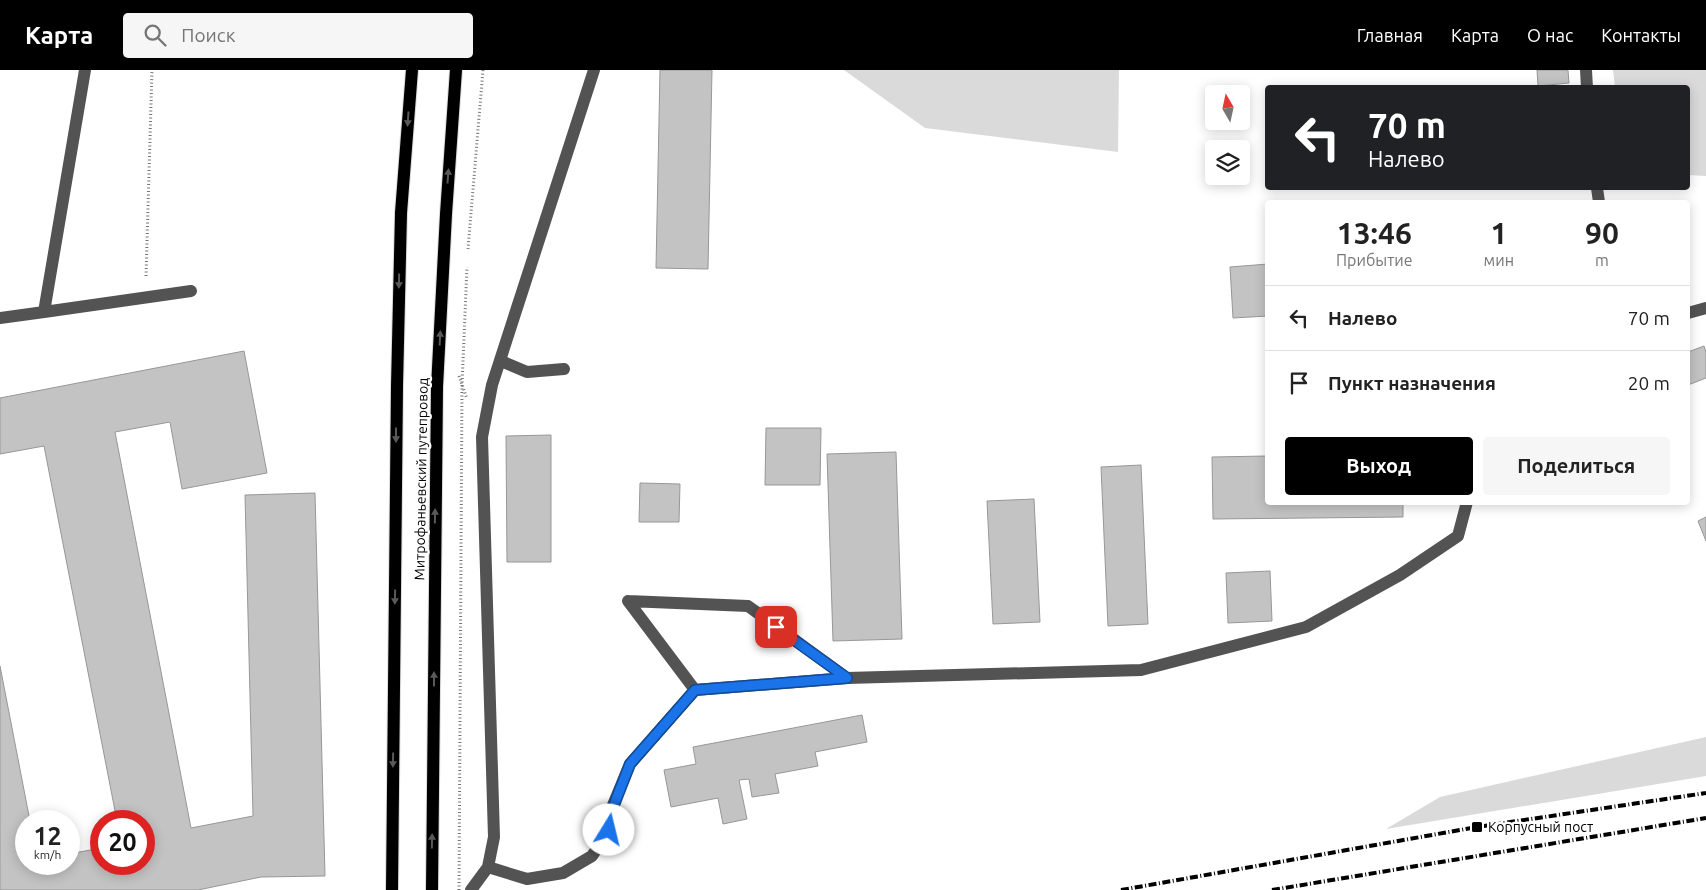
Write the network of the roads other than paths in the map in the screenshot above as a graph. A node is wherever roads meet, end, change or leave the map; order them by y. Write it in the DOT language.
graph roads {
  1 [pos="85,70"];
  2 [pos="412,70"];
  3 [pos="456,70"];
  4 [pos="594,70"];
  5 [pos="1586,70"];
  6 [pos="1587,85"];
  7 [pos="191,291"];
  8 [pos="1706,308"];
  9 [pos="44,312"];
  10 [pos="1690,312"];
  11 [pos="0,318"];
  12 [pos="501,361"];
  13 [pos="564,369"];
  14 [pos="1465,505"];
  15 [pos="847,678"];
  16 [pos="695,690"];
  17 [pos="488,867"];
  18 [pos="392,890"];
  19 [pos="432,890"];
  20 [pos="471,890"];
  1 -- 9 [label="street"];
  2 -- 18 [label="main road, Митрофаньевский путепровод, one-way"];
  19 -- 3 [label="main road, Митрофаньевский путепровод, one-way, bridge"];
  4 -- 12 [label="street"];
  5 -- 6 [label="street"];
  7 -- 9 [label="street"];
  8 -- 10 [label="street"];
  9 -- 11 [label="street"];
  12 -- 13 [label="street"];
  12 -- 17 [label="street"];
  14 -- 15 [label="street"];
  15 -- 16 [label="street"];
  15 -- 16 [label="street"];
  16 -- 17 [label="street"];
  17 -- 20 [label="street"];
}
